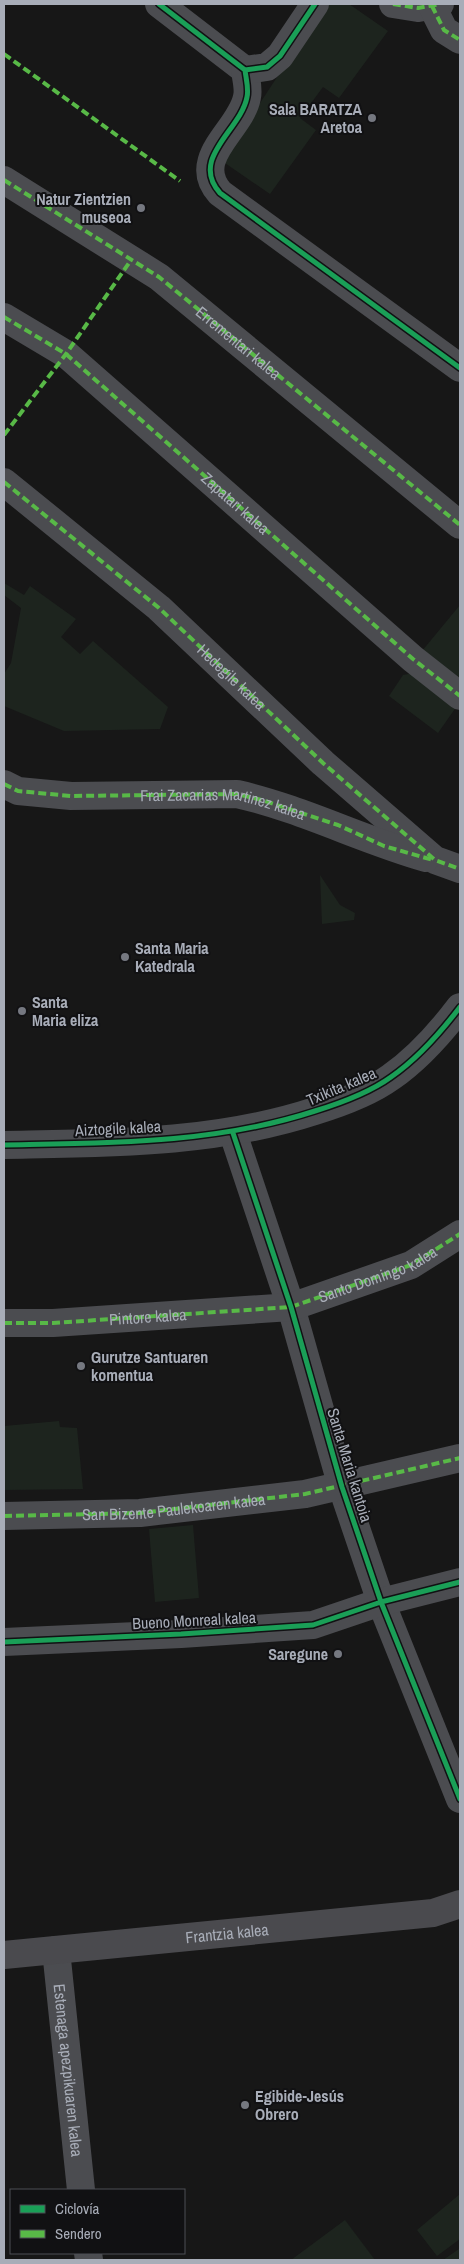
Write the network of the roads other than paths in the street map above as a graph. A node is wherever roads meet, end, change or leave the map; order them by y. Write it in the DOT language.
graph roads {
  1 [pos="159,4"];
  2 [pos="315,4"];
  3 [pos="393,4"];
  4 [pos="436,5"];
  5 [pos="460,40"];
  6 [pos="245,70"];
  7 [pos="4,180"];
  8 [pos="4,317"];
  9 [pos="460,368"];
  10 [pos="4,482"];
  11 [pos="460,525"];
  12 [pos="460,696"];
  13 [pos="4,784"];
  14 [pos="435,860"];
  15 [pos="460,869"];
  16 [pos="460,1008"];
  17 [pos="233,1133"];
  18 [pos="4,1144"];
  19 [pos="460,1234"];
  20 [pos="291,1307"];
  21 [pos="4,1323"];
  22 [pos="460,1458"];
  23 [pos="342,1487"];
  24 [pos="4,1516"];
  25 [pos="460,1582"];
  26 [pos="381,1602"];
  27 [pos="4,1642"];
  28 [pos="460,1799"];
  29 [pos="457,1909"];
  30 [pos="56,1950"];
  31 [pos="4,1955"];
  32 [pos="81,2189"];
  1 -- 6 [label="street"];
  2 -- 6 [label="street"];
  3 -- 4 [label="street"];
  4 -- 5 [label="street"];
  6 -- 9 [label="street"];
  7 -- 11 [label="street, Errementari kalea"];
  8 -- 12 [label="street, Zapatari kalea"];
  10 -- 14 [label="street, Hedegile kalea"];
  13 -- 14 [label="street, Frai Zacarias Martinez kalea"];
  14 -- 15 [label="street, Hedegile kalea"];
  16 -- 17 [label="street, Txikita kalea"];
  17 -- 18 [label="street, Aiztogile kalea"];
  17 -- 20 [label="street, Santa Maria kantoia"];
  19 -- 20 [label="street, Santo Domingo kalea"];
  20 -- 21 [label="street, Pintore kalea"];
  20 -- 23 [label="street, Santa Maria kantoia"];
  22 -- 23 [label="street, San Bizente Paulekoaren kalea"];
  23 -- 24 [label="street, San Bizente Paulekoaren kalea"];
  23 -- 26 [label="street, Santa Maria kantoia"];
  25 -- 26 [label="street, Bueno Monreal kalea"];
  26 -- 27 [label="street, Bueno Monreal kalea"];
  26 -- 28 [label="street, Santa Maria kantoia"];
  29 -- 30 [label="main road, Frantzia kalea"];
  30 -- 31 [label="main road, Frantzia kalea"];
  30 -- 32 [label="street, Estenaga apezpikuaren kalea"];
}
